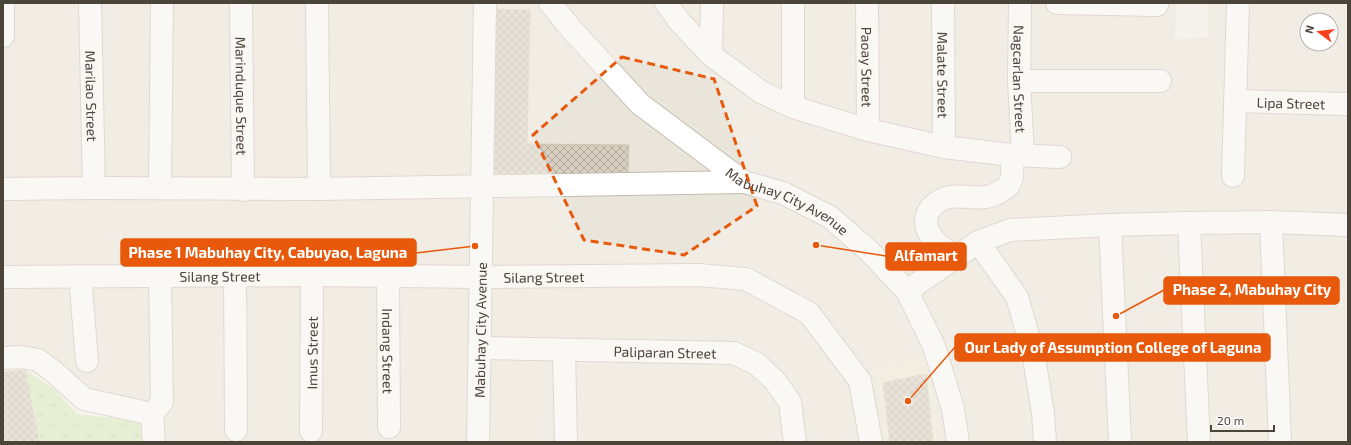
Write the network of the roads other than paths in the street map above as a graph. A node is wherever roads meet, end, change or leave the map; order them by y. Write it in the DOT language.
graph roads {
  1 [pos="3,3"];
  2 [pos="90,3"];
  3 [pos="162,3"];
  4 [pos="241,3"];
  5 [pos="317,3"];
  6 [pos="485,3"];
  7 [pos="550,3"];
  8 [pos="666,3"];
  9 [pos="712,3"];
  10 [pos="793,3"];
  11 [pos="867,3"];
  12 [pos="944,3"];
  13 [pos="1020,3"];
  14 [pos="1057,3"];
  15 [pos="1238,3"];
  16 [pos="1157,5"];
  17 [pos="3,36"];
  18 [pos="711,55"];
  19 [pos="1019,81"];
  20 [pos="1160,81"];
  21 [pos="1235,101"];
  22 [pos="1348,104"];
  23 [pos="793,107"];
  24 [pos="868,130"];
  25 [pos="944,147"];
  26 [pos="1017,155"];
  27 [pos="1060,157"];
  28 [pos="1233,176"];
  29 [pos="744,182"];
  30 [pos="482,186"];
  31 [pos="94,188"];
  32 [pos="160,188"];
  33 [pos="319,189"];
  34 [pos="3,190"];
  35 [pos="243,190"];
  36 [pos="1271,222"];
  37 [pos="1188,223"];
  38 [pos="1110,225"];
  39 [pos="1348,225"];
  40 [pos="978,242"];
  41 [pos="956,257"];
  42 [pos="235,275"];
  43 [pos="312,275"];
  44 [pos="388,275"];
  45 [pos="80,276"];
  46 [pos="160,276"];
  47 [pos="481,277"];
  48 [pos="3,278"];
  49 [pos="907,291"];
  50 [pos="480,348"];
  51 [pos="564,350"];
  52 [pos="3,358"];
  53 [pos="87,361"];
  54 [pos="152,414"];
  55 [pos="389,427"];
  56 [pos="236,430"];
  57 [pos="311,431"];
  58 [pos="566,441"];
  59 [pos="154,442"];
  60 [pos="478,442"];
  61 [pos="795,442"];
  62 [pos="872,442"];
  63 [pos="958,442"];
  64 [pos="1045,442"];
  65 [pos="1120,442"];
  66 [pos="1199,442"];
  67 [pos="1280,442"];
  1 -- 17 [label="street"];
  2 -- 31 [label="street, Marilao Street"];
  3 -- 32 [label="street"];
  4 -- 35 [label="street, Marinduque Street"];
  5 -- 33 [label="street"];
  6 -- 30 [label="street, Mabuhay City Avenue"];
  7 -- 29 [label="street, Mabuhay City Avenue"];
  8 -- 18 [label="street"];
  9 -- 18 [label="street"];
  10 -- 23 [label="street"];
  11 -- 24 [label="street, Paoay Street"];
  12 -- 25 [label="street, Malate Street"];
  13 -- 19 [label="street, Nagcarlan Street"];
  14 -- 16 [label="street"];
  15 -- 21 [label="street"];
  18 -- 23 [label="street"];
  19 -- 20 [label="street"];
  19 -- 26 [label="street, Nagcarlan Street"];
  21 -- 22 [label="street, Lipa Street"];
  21 -- 28 [label="street"];
  23 -- 24 [label="street"];
  24 -- 25 [label="street"];
  25 -- 26 [label="street"];
  26 -- 27 [label="street"];
  26 -- 41 [label="street, Nagcarlan Street"];
  29 -- 30 [label="street"];
  29 -- 49 [label="street, Mabuhay City Avenue"];
  30 -- 33 [label="street"];
  30 -- 47 [label="street, Mabuhay City Avenue"];
  31 -- 32 [label="street"];
  31 -- 34 [label="street"];
  32 -- 35 [label="street"];
  33 -- 35 [label="street"];
  36 -- 37 [label="street"];
  36 -- 39 [label="street"];
  36 -- 67 [label="street"];
  37 -- 38 [label="street"];
  37 -- 66 [label="street"];
  38 -- 40 [label="street"];
  38 -- 65 [label="street"];
  40 -- 41 [label="street"];
  40 -- 64 [label="street"];
  41 -- 49 [label="street"];
  42 -- 43 [label="street, Silang Street"];
  42 -- 46 [label="street, Silang Street"];
  42 -- 56 [label="street"];
  43 -- 44 [label="street, Silang Street"];
  43 -- 57 [label="street, Imus Street"];
  44 -- 47 [label="street, Silang Street"];
  44 -- 55 [label="street, Indang Street"];
  45 -- 46 [label="street, Silang Street"];
  45 -- 48 [label="street, Silang Street"];
  45 -- 53 [label="street"];
  46 -- 54 [label="street"];
  47 -- 50 [label="street, Mabuhay City Avenue"];
  47 -- 62 [label="street, Silang Street"];
  49 -- 63 [label="street, Mabuhay City Avenue"];
  50 -- 51 [label="street, Paliparan Street"];
  50 -- 60 [label="street, Mabuhay City Avenue"];
  51 -- 58 [label="street"];
  51 -- 61 [label="street, Paliparan Street"];
  52 -- 54 [label="street"];
  54 -- 59 [label="street"];
}
